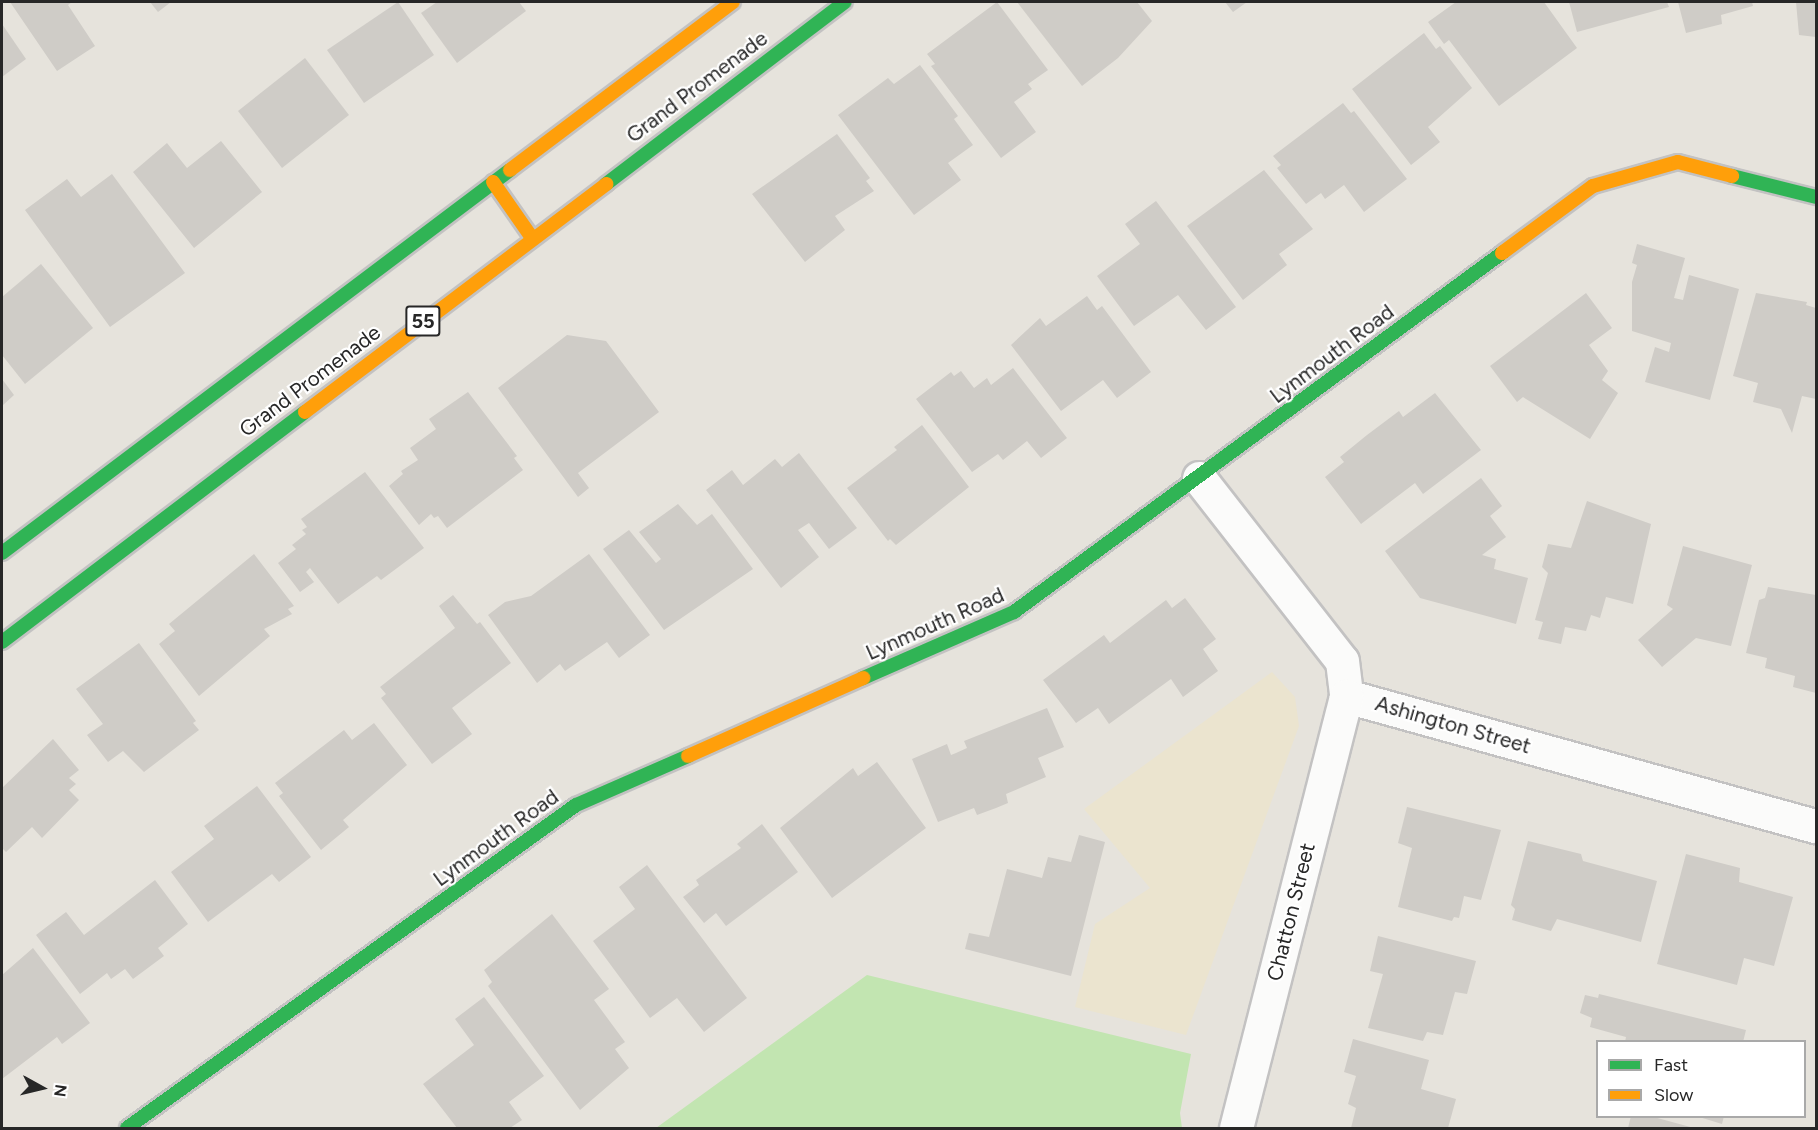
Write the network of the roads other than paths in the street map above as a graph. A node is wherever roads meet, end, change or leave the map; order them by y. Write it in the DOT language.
graph roads {
  1 [pos="733,2"];
  2 [pos="845,2"];
  3 [pos="493,182"];
  4 [pos="1816,197"];
  5 [pos="532,238"];
  6 [pos="1199,478"];
  7 [pos="2,553"];
  8 [pos="2,642"];
  9 [pos="1346,696"];
  10 [pos="1816,826"];
  11 [pos="127,1128"];
  12 [pos="1236,1128"];
  1 -- 3 [label="main road"];
  2 -- 5 [label="main road, Grand Promenade / 55"];
  3 -- 5 [label="main road"];
  3 -- 7 [label="main road"];
  4 -- 6 [label="main road, Lynmouth Road"];
  5 -- 8 [label="main road, Grand Promenade / 55"];
  6 -- 9 [label="street, Ashington Street"];
  6 -- 11 [label="main road, Lynmouth Road"];
  9 -- 10 [label="street, Ashington Street"];
  9 -- 12 [label="street, Chatton Street"];
}
